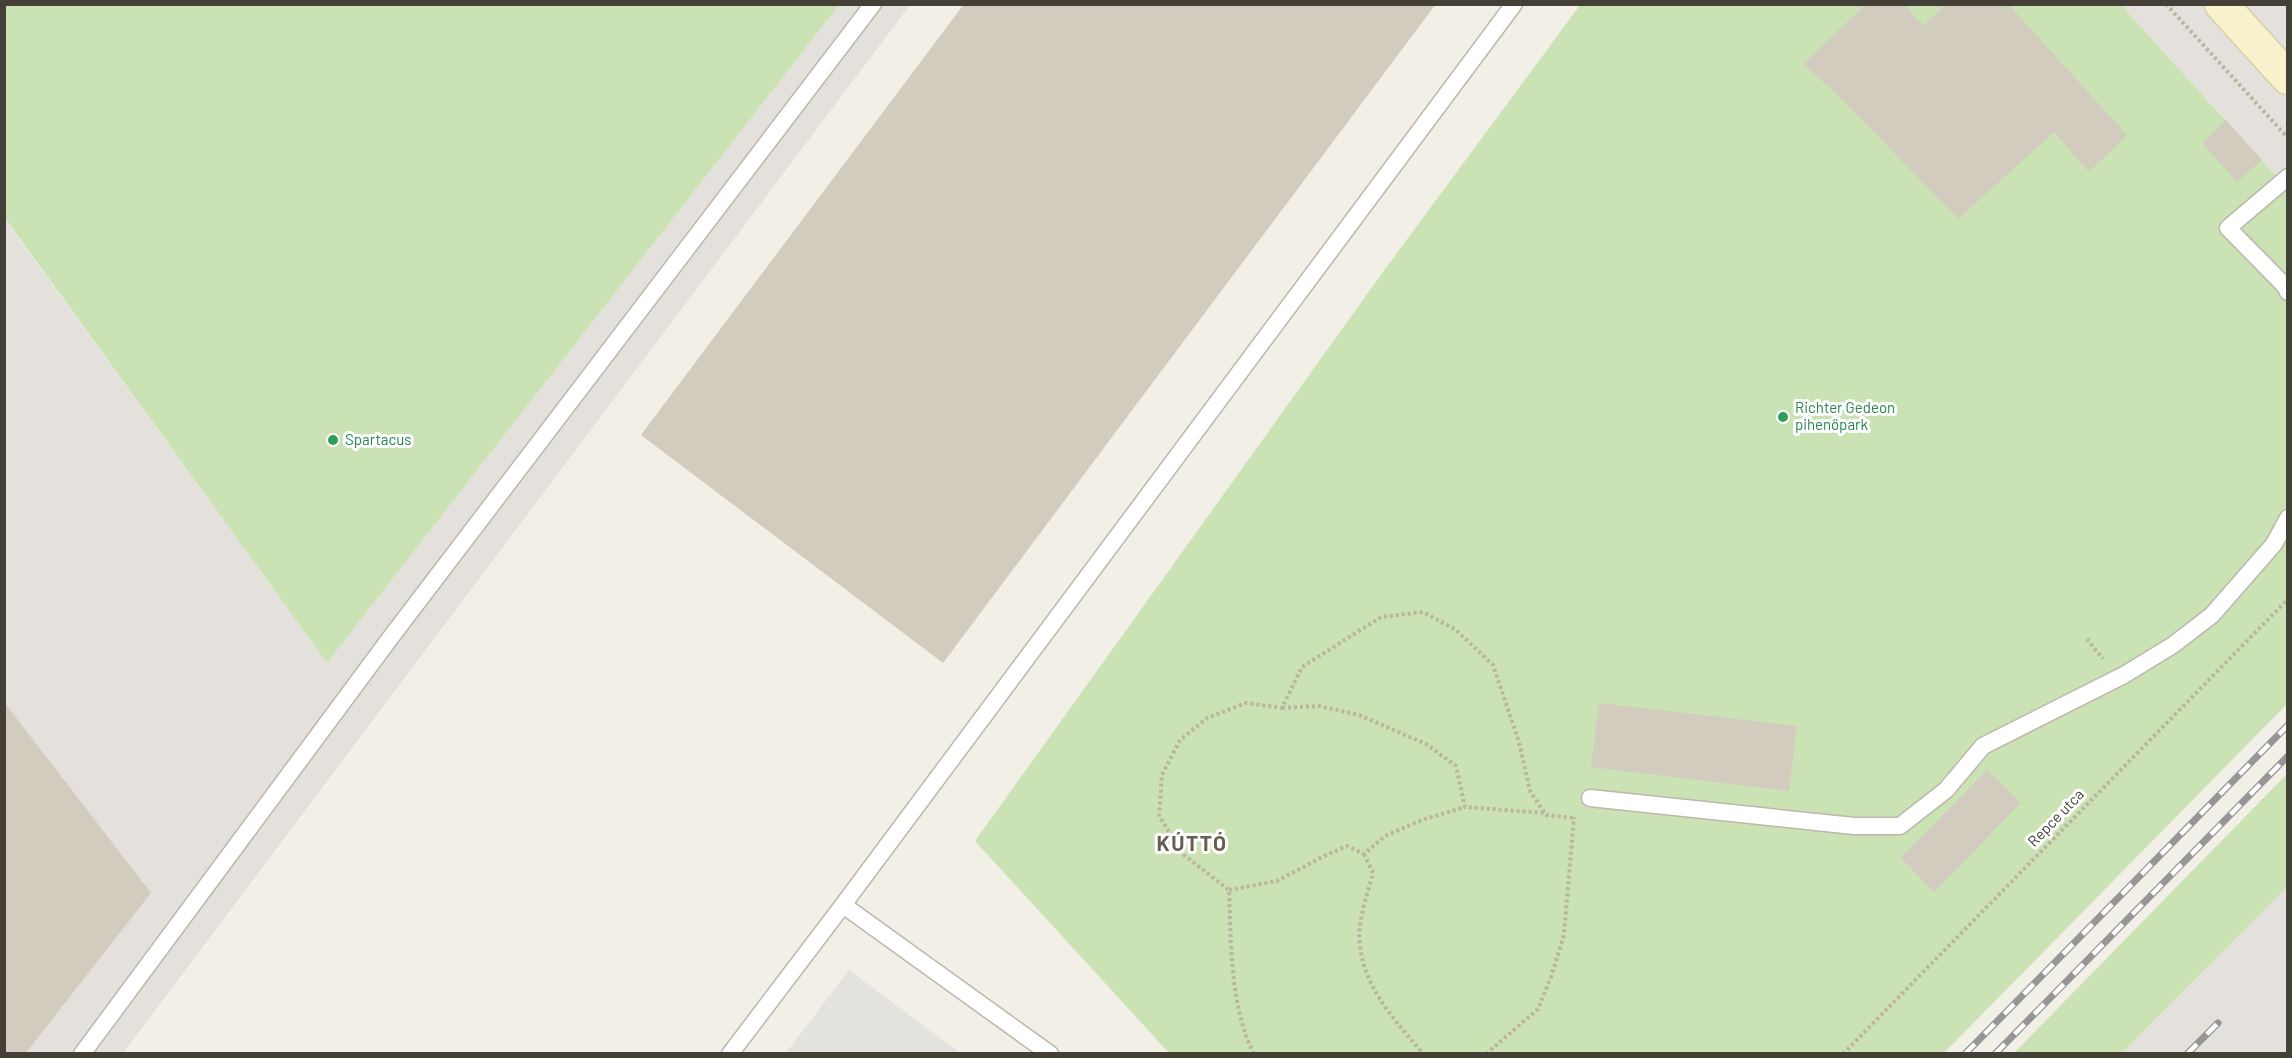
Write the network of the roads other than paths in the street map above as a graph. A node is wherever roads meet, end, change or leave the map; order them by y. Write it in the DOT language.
graph roads {
  1 [pos="873,4"];
  2 [pos="1514,4"];
  3 [pos="2220,4"];
  4 [pos="2288,78"];
  5 [pos="2288,177"];
  6 [pos="2288,292"];
  7 [pos="2288,518"];
  8 [pos="1590,798"];
  9 [pos="843,905"];
  10 [pos="82,1053"];
  11 [pos="730,1053"];
  12 [pos="1050,1053"];
  1 -- 10 [label="lane"];
  2 -- 9 [label="lane"];
  3 -- 4 [label="street"];
  5 -- 6 [label="lane"];
  7 -- 8 [label="lane"];
  9 -- 11 [label="lane"];
  9 -- 12 [label="lane"];
}
